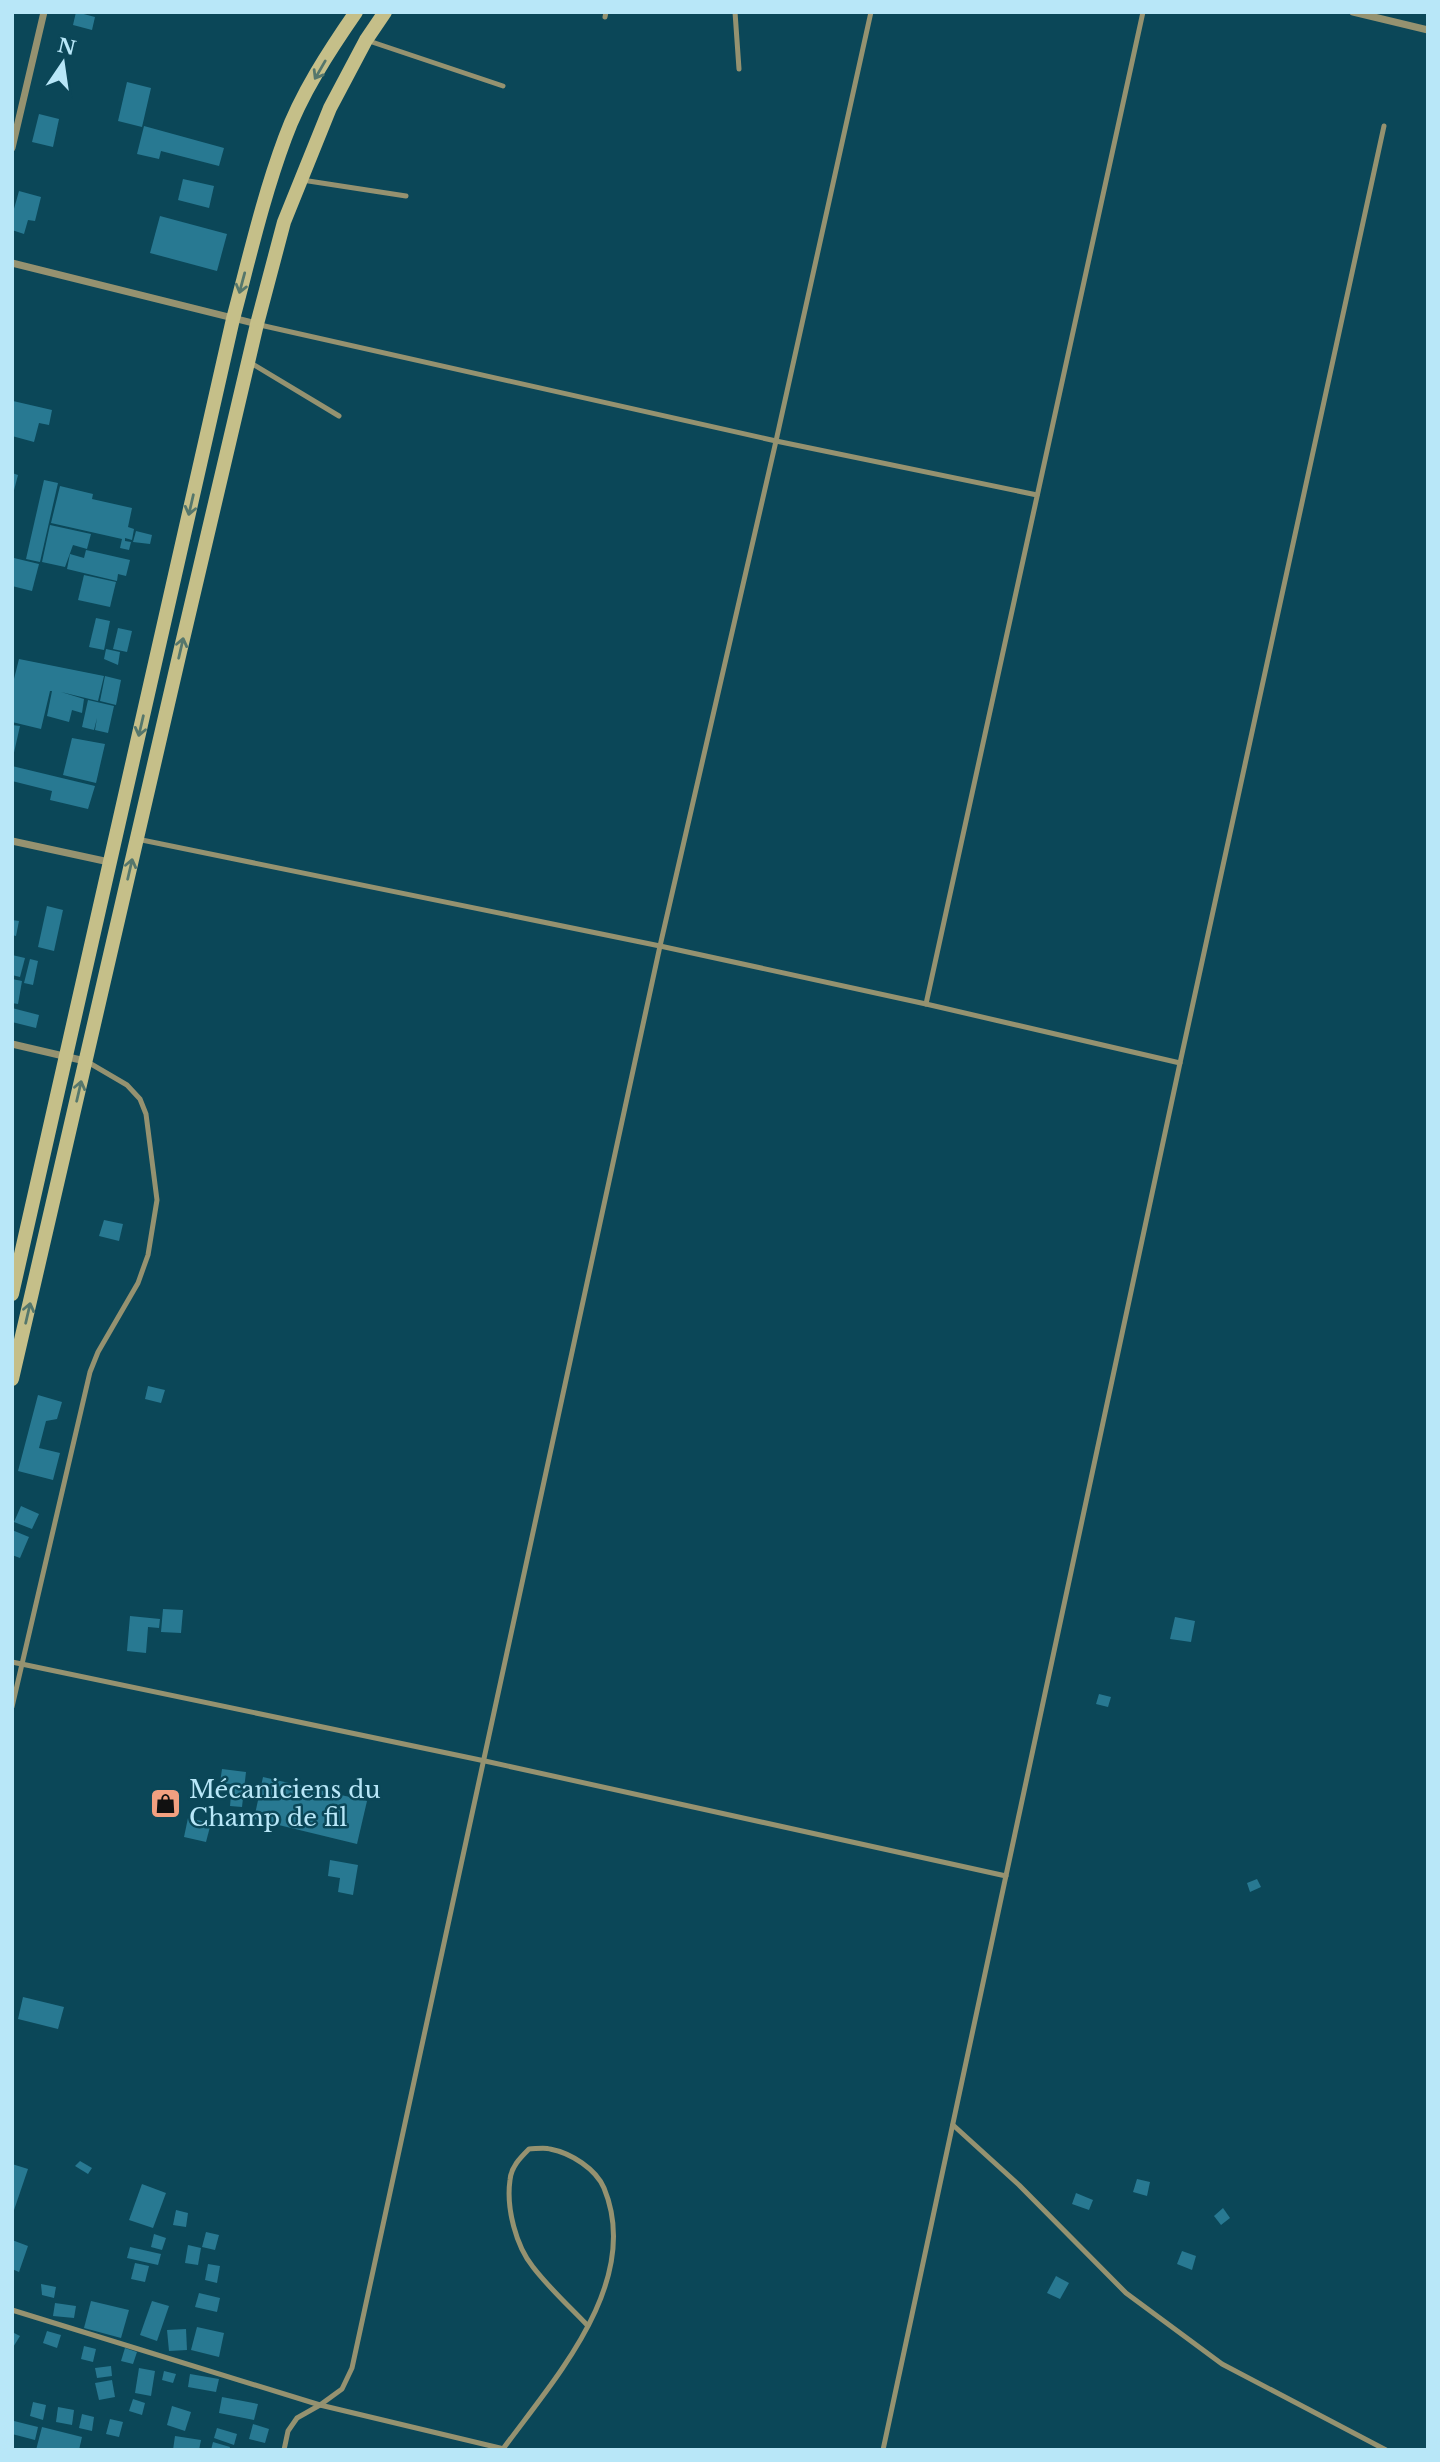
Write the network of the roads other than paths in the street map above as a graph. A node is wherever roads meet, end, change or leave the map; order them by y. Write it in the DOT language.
graph roads {
  1 [pos="44,12"];
  2 [pos="356,12"];
  3 [pos="385,12"];
  4 [pos="735,12"];
  5 [pos="870,12"];
  6 [pos="1143,12"];
  7 [pos="1353,12"];
  8 [pos="1379,15"];
  9 [pos="1428,30"];
  10 [pos="366,40"];
  11 [pos="739,69"];
  12 [pos="503,86"];
  13 [pos="1384,126"];
  14 [pos="12,148"];
  15 [pos="299,179"];
  16 [pos="406,196"];
  17 [pos="12,263"];
  18 [pos="233,319"];
  19 [pos="257,324"];
  20 [pos="248,361"];
  21 [pos="339,416"];
  22 [pos="776,441"];
  23 [pos="1037,495"];
  24 [pos="137,839"];
  25 [pos="12,841"];
  26 [pos="110,862"];
  27 [pos="660,946"];
  28 [pos="926,1004"];
  29 [pos="12,1044"];
  30 [pos="66,1056"];
  31 [pos="86,1061"];
  32 [pos="1180,1063"];
  33 [pos="12,1294"];
  34 [pos="12,1379"];
  35 [pos="12,1662"];
  36 [pos="21,1664"];
  37 [pos="12,1707"];
  38 [pos="485,1761"];
  39 [pos="1006,1875"];
  40 [pos="953,2125"];
  41 [pos="12,2310"];
  42 [pos="588,2326"];
  43 [pos="320,2405"];
  44 [pos="505,2449"];
  45 [pos="284,2450"];
  46 [pos="883,2450"];
  47 [pos="1386,2450"];
  1 -- 14 [label="street"];
  2 -- 18 [label="street, one-way"];
  3 -- 10 [label="street"];
  4 -- 11 [label="lane"];
  5 -- 22 [label="lane"];
  6 -- 23 [label="lane"];
  7 -- 8 [label="street"];
  8 -- 9 [label="street"];
  10 -- 12 [label="lane"];
  10 -- 15 [label="street"];
  13 -- 32 [label="lane"];
  15 -- 16 [label="lane"];
  15 -- 19 [label="street"];
  17 -- 18 [label="street"];
  18 -- 19 [label="street"];
  18 -- 26 [label="street, one-way"];
  19 -- 20 [label="street"];
  19 -- 22 [label="lane"];
  20 -- 21 [label="lane"];
  24 -- 20 [label="street, one-way"];
  22 -- 23 [label="lane"];
  22 -- 27 [label="lane"];
  23 -- 28 [label="lane"];
  24 -- 27 [label="lane"];
  31 -- 24 [label="street, one-way"];
  25 -- 26 [label="street"];
  26 -- 30 [label="street"];
  27 -- 28 [label="lane"];
  27 -- 38 [label="lane"];
  28 -- 32 [label="lane"];
  29 -- 30 [label="street"];
  30 -- 31 [label="street"];
  30 -- 33 [label="street"];
  34 -- 31 [label="street, one-way"];
  31 -- 36 [label="lane"];
  32 -- 39 [label="lane"];
  35 -- 36 [label="lane"];
  36 -- 37 [label="lane"];
  36 -- 38 [label="lane"];
  38 -- 39 [label="lane"];
  38 -- 43 [label="lane"];
  39 -- 40 [label="lane"];
  40 -- 46 [label="lane"];
  40 -- 47 [label="lane"];
  41 -- 43 [label="lane"];
  42 -- 42 [label="lane"];
  42 -- 44 [label="lane"];
  43 -- 44 [label="lane"];
  43 -- 45 [label="lane"];
}
